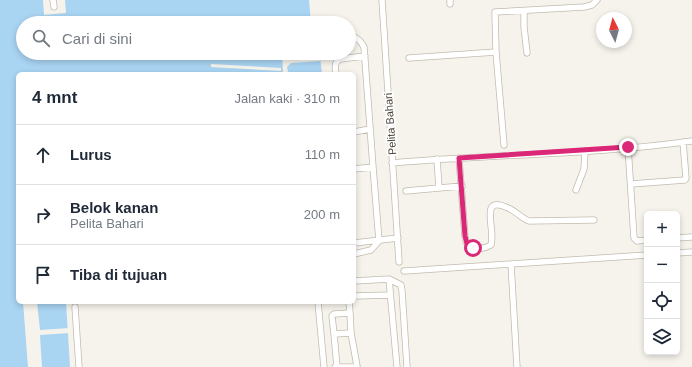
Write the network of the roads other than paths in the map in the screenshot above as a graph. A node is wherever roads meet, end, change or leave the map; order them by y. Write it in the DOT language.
graph roads {
  1 [pos="53,0"];
  2 [pos="382,0"];
  3 [pos="597,0"];
  4 [pos="54,7"];
  5 [pos="524,10"];
  6 [pos="356,38"];
  7 [pos="496,52"];
  8 [pos="527,53"];
  9 [pos="365,56"];
  10 [pos="356,57"];
  11 [pos="409,58"];
  12 [pos="337,60"];
  13 [pos="336,72"];
  14 [pos="370,129"];
  15 [pos="356,132"];
  16 [pos="692,141"];
  17 [pos="683,142"];
  18 [pos="504,145"];
  19 [pos="628,147"];
  20 [pos="585,150"];
  21 [pos="459,158"];
  22 [pos="436,159"];
  23 [pos="392,163"];
  24 [pos="373,167"];
  25 [pos="356,169"];
  26 [pos="631,184"];
  27 [pos="462,186"];
  28 [pos="439,188"];
  29 [pos="576,190"];
  30 [pos="406,191"];
  31 [pos="594,220"];
  32 [pos="692,237"];
  33 [pos="398,238"];
  34 [pos="680,238"];
  35 [pos="644,240"];
  36 [pos="379,241"];
  37 [pos="356,243"];
  38 [pos="692,252"];
  39 [pos="680,253"];
  40 [pos="356,254"];
  41 [pos="644,255"];
  42 [pos="399,262"];
  43 [pos="511,264"];
  44 [pos="404,271"];
  45 [pos="389,279"];
  46 [pos="356,281"];
  47 [pos="390,295"];
  48 [pos="356,296"];
  49 [pos="318,304"];
  50 [pos="349,304"];
  51 [pos="75,307"];
  52 [pos="350,313"];
  53 [pos="352,333"];
  54 [pos="334,334"];
  55 [pos="405,341"];
  56 [pos="395,342"];
  57 [pos="79,367"];
  58 [pos="324,367"];
  59 [pos="336,367"];
  60 [pos="357,367"];
  61 [pos="397,367"];
  62 [pos="407,367"];
  63 [pos="517,367"];
  1 -- 4 [label="lane"];
  2 -- 23 [label="lane, Pelita Bahari"];
  3 -- 5 [label="lane"];
  5 -- 7 [label="lane"];
  5 -- 8 [label="lane"];
  6 -- 9 [label="lane"];
  7 -- 11 [label="lane"];
  7 -- 18 [label="lane"];
  9 -- 10 [label="lane"];
  9 -- 14 [label="lane"];
  12 -- 13 [label="lane"];
  14 -- 15 [label="lane"];
  14 -- 24 [label="lane"];
  16 -- 17 [label="lane, Pelita Bahari"];
  17 -- 19 [label="lane, Pelita Bahari"];
  17 -- 26 [label="lane"];
  19 -- 20 [label="lane, Pelita Bahari"];
  19 -- 26 [label="lane"];
  20 -- 21 [label="lane, Pelita Bahari"];
  20 -- 29 [label="lane"];
  21 -- 22 [label="lane, Pelita Bahari"];
  21 -- 27 [label="lane"];
  22 -- 23 [label="lane, Pelita Bahari"];
  22 -- 28 [label="lane"];
  23 -- 33 [label="lane"];
  24 -- 25 [label="lane"];
  24 -- 36 [label="lane"];
  26 -- 35 [label="lane"];
  27 -- 28 [label="lane"];
  27 -- 31 [label="lane"];
  28 -- 30 [label="lane"];
  32 -- 34 [label="lane"];
  33 -- 36 [label="lane"];
  33 -- 42 [label="lane"];
  36 -- 37 [label="lane"];
  36 -- 40 [label="lane"];
  38 -- 39 [label="lane"];
  41 -- 43 [label="lane"];
  43 -- 44 [label="lane"];
  43 -- 63 [label="lane"];
  45 -- 46 [label="lane"];
  45 -- 47 [label="lane"];
  45 -- 55 [label="lane"];
  47 -- 48 [label="lane"];
  47 -- 56 [label="lane"];
  49 -- 58 [label="lane"];
  50 -- 52 [label="lane"];
  51 -- 57 [label="lane"];
  52 -- 53 [label="lane"];
  52 -- 54 [label="lane"];
  53 -- 54 [label="lane"];
  53 -- 60 [label="lane"];
  54 -- 59 [label="lane"];
  55 -- 56 [label="lane"];
  55 -- 62 [label="lane"];
  56 -- 61 [label="lane"];
  59 -- 60 [label="lane"];
}
